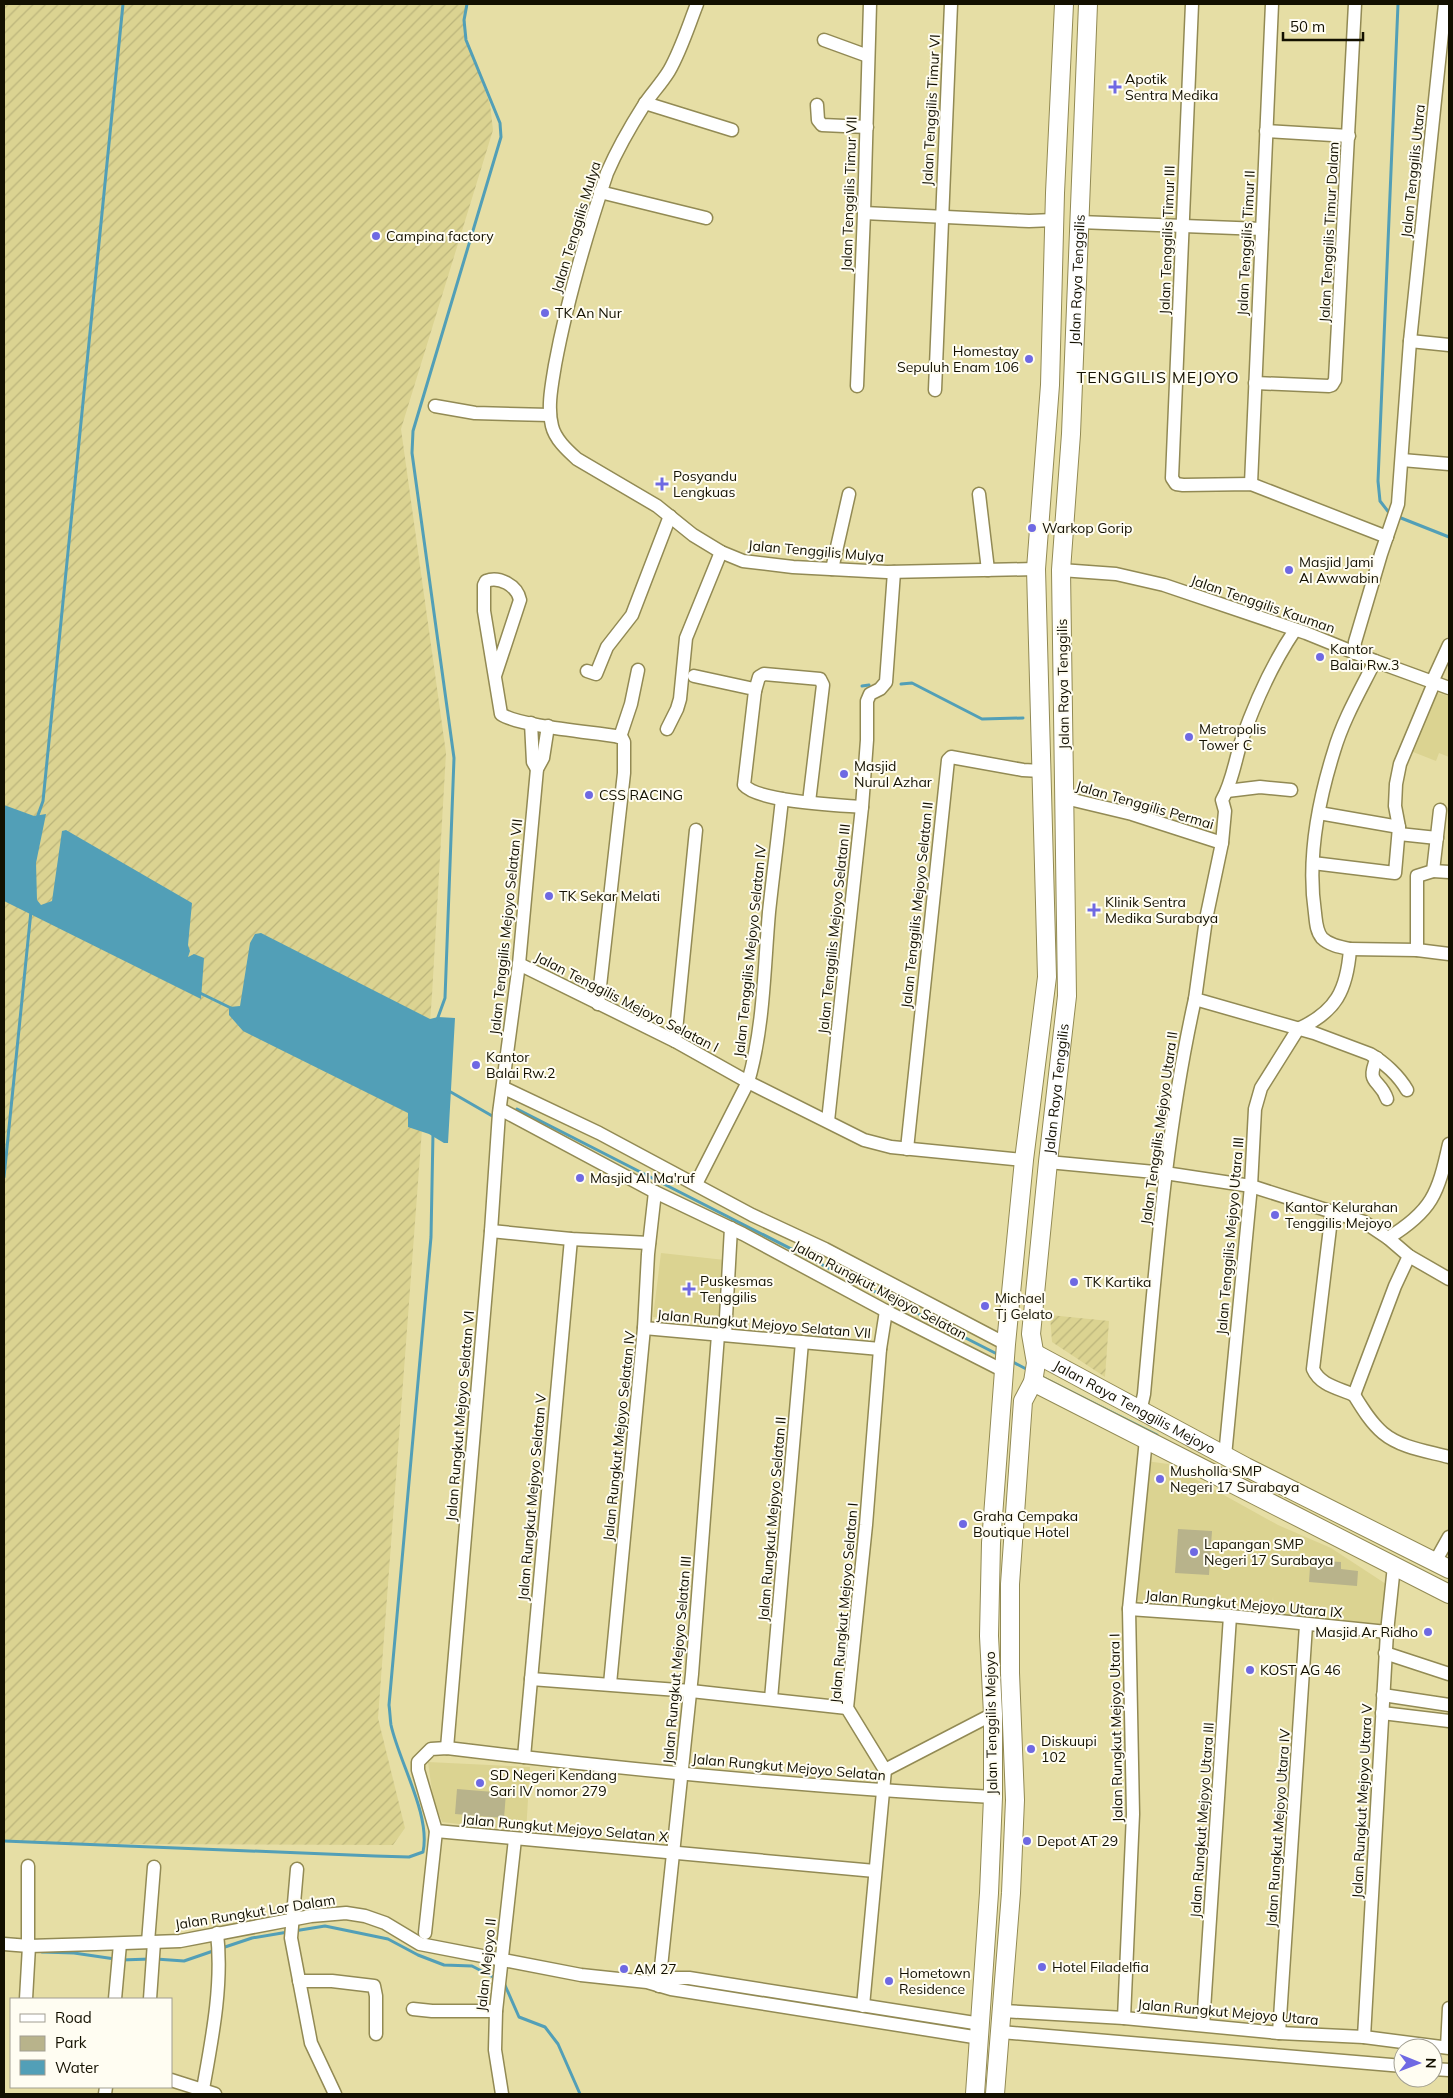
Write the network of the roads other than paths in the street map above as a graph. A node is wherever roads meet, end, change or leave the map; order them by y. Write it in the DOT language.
graph roads {
  1 [pos="870,4"];
  2 [pos="951,4"];
  3 [pos="1064,4"];
  4 [pos="1088,4"];
  5 [pos="1192,4"];
  6 [pos="1272,4"];
  7 [pos="1355,4"];
  8 [pos="1445,4"];
  9 [pos="695,5"];
  10 [pos="824,40"];
  11 [pos="868,56"];
  12 [pos="1060,73"];
  13 [pos="1085,75"];
  14 [pos="645,103"];
  15 [pos="817,104"];
  16 [pos="867,128"];
  17 [pos="732,130"];
  18 [pos="1266,131"];
  19 [pos="1349,136"];
  20 [pos="600,192"];
  21 [pos="864,213"];
  22 [pos="942,217"];
  23 [pos="706,218"];
  24 [pos="1054,220"];
  25 [pos="1078,222"];
  26 [pos="1182,226"];
  27 [pos="1262,229"];
  28 [pos="1410,341"];
  29 [pos="1449,345"];
  30 [pos="1255,384"];
  31 [pos="1050,385"];
  32 [pos="856,386"];
  33 [pos="1073,387"];
  34 [pos="935,390"];
  35 [pos="435,406"];
  36 [pos="550,415"];
  37 [pos="1402,460"];
  38 [pos="1449,464"];
  39 [pos="1251,484"];
  40 [pos="849,494"];
  41 [pos="979,494"];
  42 [pos="670,516"];
  43 [pos="1387,537"];
  44 [pos="721,552"];
  45 [pos="832,569"];
  46 [pos="1036,569"];
  47 [pos="988,570"];
  48 [pos="1061,570"];
  49 [pos="894,572"];
  50 [pos="1295,630"];
  51 [pos="1449,645"];
  52 [pos="1354,653"];
  53 [pos="1375,662"];
  54 [pos="638,670"];
  55 [pos="587,671"];
  56 [pos="495,676"];
  57 [pos="694,676"];
  58 [pos="1433,683"];
  59 [pos="1449,688"];
  60 [pos="755,691"];
  61 [pos="530,723"];
  62 [pos="548,726"];
  63 [pos="667,729"];
  64 [pos="620,737"];
  65 [pos="537,769"];
  66 [pos="1041,771"];
  67 [pos="1291,790"];
  68 [pos="1227,791"];
  69 [pos="1065,798"];
  70 [pos="782,799"];
  71 [pos="808,802"];
  72 [pos="862,807"];
  73 [pos="1440,810"];
  74 [pos="1319,813"];
  75 [pos="696,830"];
  76 [pos="1399,830"];
  77 [pos="1437,838"];
  78 [pos="1222,842"];
  79 [pos="1313,863"];
  80 [pos="1433,871"];
  81 [pos="1449,872"];
  82 [pos="1350,949"];
  83 [pos="1417,950"];
  84 [pos="1449,954"];
  85 [pos="519,964"];
  86 [pos="1196,999"];
  87 [pos="598,1004"];
  88 [pos="1298,1029"];
  89 [pos="675,1041"];
  90 [pos="1377,1058"];
  91 [pos="1036,1062"];
  92 [pos="1059,1065"];
  93 [pos="748,1082"];
  94 [pos="504,1088"];
  95 [pos="1407,1090"];
  96 [pos="1387,1099"];
  97 [pos="500,1109"];
  98 [pos="828,1121"];
  99 [pos="907,1148"];
  100 [pos="1448,1153"];
  101 [pos="1024,1160"];
  102 [pos="1048,1162"];
  103 [pos="1165,1173"];
  104 [pos="696,1184"];
  105 [pos="1251,1186"];
  106 [pos="655,1192"];
  107 [pos="1332,1211"];
  108 [pos="747,1224"];
  109 [pos="731,1228"];
  110 [pos="491,1231"];
  111 [pos="1388,1238"];
  112 [pos="571,1239"];
  113 [pos="649,1243"];
  114 [pos="1409,1256"];
  115 [pos="1014,1265"];
  116 [pos="1037,1269"];
  117 [pos="1449,1279"];
  118 [pos="886,1311"];
  119 [pos="644,1328"];
  120 [pos="721,1335"];
  121 [pos="802,1342"];
  122 [pos="880,1350"];
  123 [pos="1005,1358"];
  124 [pos="1035,1369"];
  125 [pos="1354,1395"];
  126 [pos="1140,1412"];
  127 [pos="1146,1439"];
  128 [pos="1225,1456"];
  129 [pos="1449,1457"];
  130 [pos="1244,1478"];
  131 [pos="1449,1536"];
  132 [pos="991,1543"];
  133 [pos="1012,1545"];
  134 [pos="1394,1566"];
  135 [pos="1442,1566"];
  136 [pos="1449,1594"];
  137 [pos="1129,1609"];
  138 [pos="1230,1616"];
  139 [pos="1306,1625"];
  140 [pos="1387,1632"];
  141 [pos="1386,1653"];
  142 [pos="1449,1674"];
  143 [pos="530,1678"];
  144 [pos="610,1684"];
  145 [pos="691,1690"];
  146 [pos="1383,1695"];
  147 [pos="771,1699"];
  148 [pos="1449,1705"];
  149 [pos="847,1708"];
  150 [pos="1382,1713"];
  151 [pos="993,1714"];
  152 [pos="1449,1720"];
  153 [pos="447,1748"];
  154 [pos="524,1757"];
  155 [pos="886,1770"];
  156 [pos="682,1773"];
  157 [pos="882,1790"];
  158 [pos="992,1797"];
  159 [pos="436,1831"];
  160 [pos="515,1839"];
  161 [pos="674,1854"];
  162 [pos="28,1866"];
  163 [pos="154,1867"];
  164 [pos="297,1869"];
  165 [pos="874,1871"];
  166 [pos="989,1893"];
  167 [pos="1011,1893"];
  168 [pos="291,1928"];
  169 [pos="217,1933"];
  170 [pos="425,1933"];
  171 [pos="4,1944"];
  172 [pos="28,1949"];
  173 [pos="152,1950"];
  174 [pos="120,1954"];
  175 [pos="502,1960"];
  176 [pos="299,1981"];
  177 [pos="660,1982"];
  178 [pos="26,1998"];
  179 [pos="115,1998"];
  180 [pos="150,1998"];
  181 [pos="863,2006"];
  182 [pos="1449,2008"];
  183 [pos="413,2009"];
  184 [pos="496,2011"];
  185 [pos="1003,2011"];
  186 [pos="1096,2017"];
  187 [pos="1124,2018"];
  188 [pos="1203,2025"];
  189 [pos="980,2031"];
  190 [pos="1001,2032"];
  191 [pos="1280,2033"];
  192 [pos="376,2034"];
  193 [pos="1319,2035"];
  194 [pos="1364,2037"];
  195 [pos="1094,2040"];
  196 [pos="1448,2047"];
  197 [pos="1317,2059"];
  198 [pos="1393,2065"];
  199 [pos="172,2080"];
  200 [pos="203,2089"];
  201 [pos="215,2094"];
  202 [pos="336,2094"];
  203 [pos="502,2094"];
  204 [pos="975,2094"];
  205 [pos="995,2094"];
  1 -- 11 [label="street, Jalan Tenggilis Timur VII"];
  2 -- 22 [label="street, Jalan Tenggilis Timur VI"];
  3 -- 12 [label="main road, Jalan Raya Tenggilis"];
  4 -- 13 [label="main road, Jalan Raya Tenggilis"];
  5 -- 26 [label="street, Jalan Tenggilis Timur III"];
  6 -- 18 [label="street, Jalan Tenggilis Timur II"];
  7 -- 19 [label="street, Jalan Tenggilis Timur Dalam"];
  8 -- 28 [label="street, Jalan Tenggilis Utara"];
  9 -- 14 [label="street, Jalan Tenggilis Mulya"];
  10 -- 11 [label="street"];
  11 -- 16 [label="street, Jalan Tenggilis Timur VII"];
  12 -- 13 [label="main road"];
  12 -- 24 [label="main road, Jalan Raya Tenggilis"];
  13 -- 25 [label="main road, Jalan Raya Tenggilis"];
  14 -- 17 [label="street"];
  14 -- 20 [label="street, Jalan Tenggilis Mulya"];
  15 -- 16 [label="street"];
  16 -- 21 [label="street, Jalan Tenggilis Timur VII"];
  18 -- 19 [label="street"];
  18 -- 27 [label="street, Jalan Tenggilis Timur II"];
  19 -- 30 [label="street, Jalan Tenggilis Timur Dalam"];
  20 -- 23 [label="street"];
  20 -- 36 [label="street, Jalan Tenggilis Mulya"];
  21 -- 22 [label="street"];
  21 -- 32 [label="street, Jalan Tenggilis Timur VII"];
  22 -- 24 [label="street"];
  22 -- 34 [label="street, Jalan Tenggilis Timur VI"];
  24 -- 31 [label="main road, Jalan Raya Tenggilis"];
  25 -- 26 [label="street"];
  25 -- 33 [label="main road, Jalan Raya Tenggilis"];
  26 -- 27 [label="street"];
  26 -- 39 [label="street, Jalan Tenggilis Timur III"];
  27 -- 30 [label="street, Jalan Tenggilis Timur II"];
  28 -- 29 [label="street"];
  28 -- 37 [label="street, Jalan Tenggilis Utara"];
  30 -- 39 [label="street, Jalan Tenggilis Timur II"];
  31 -- 33 [label="main road"];
  31 -- 46 [label="main road, Jalan Raya Tenggilis"];
  33 -- 48 [label="main road, Jalan Raya Tenggilis"];
  35 -- 36 [label="street"];
  36 -- 42 [label="street, Jalan Tenggilis Mulya"];
  37 -- 38 [label="street"];
  37 -- 43 [label="street, Jalan Tenggilis Utara"];
  39 -- 43 [label="street"];
  40 -- 45 [label="street"];
  41 -- 47 [label="street"];
  42 -- 44 [label="street, Jalan Tenggilis Mulya"];
  42 -- 55 [label="street"];
  43 -- 52 [label="street, Jalan Tenggilis Utara"];
  44 -- 45 [label="street, Jalan Tenggilis Mulya"];
  44 -- 63 [label="street"];
  45 -- 49 [label="street, Jalan Tenggilis Mulya"];
  46 -- 47 [label="street, Jalan Tenggilis Mulya"];
  46 -- 66 [label="main road, Jalan Raya Tenggilis"];
  47 -- 49 [label="street, Jalan Tenggilis Mulya"];
  48 -- 50 [label="street, Jalan Tenggilis Kauman"];
  48 -- 69 [label="main road, Jalan Raya Tenggilis"];
  49 -- 72 [label="street, Jalan Tenggilis Mejoyo Selatan III"];
  50 -- 52 [label="street, Jalan Tenggilis Kauman"];
  50 -- 68 [label="street"];
  51 -- 58 [label="street"];
  52 -- 53 [label="street, Jalan Tenggilis Kauman"];
  53 -- 58 [label="street, Jalan Tenggilis Kauman"];
  53 -- 74 [label="street"];
  54 -- 64 [label="street"];
  56 -- 56 [label="street"];
  56 -- 61 [label="street"];
  57 -- 60 [label="street"];
  58 -- 59 [label="street, Jalan Tenggilis Kauman"];
  58 -- 76 [label="street"];
  60 -- 70 [label="street"];
  60 -- 71 [label="street"];
  61 -- 62 [label="street"];
  61 -- 65 [label="street, Jalan Tenggilis Mejoyo Selatan VII"];
  62 -- 64 [label="street"];
  62 -- 65 [label="street, Jalan Tenggilis Mejoyo Selatan VII"];
  64 -- 87 [label="street"];
  65 -- 85 [label="street, Jalan Tenggilis Mejoyo Selatan VII"];
  66 -- 91 [label="main road, Jalan Raya Tenggilis"];
  66 -- 99 [label="street, Jalan Tenggilis Mejoyo Selatan II"];
  67 -- 68 [label="street"];
  68 -- 78 [label="street"];
  69 -- 78 [label="street, Jalan Tenggilis Permai"];
  69 -- 92 [label="main road, Jalan Raya Tenggilis"];
  70 -- 71 [label="street"];
  70 -- 93 [label="street, Jalan Tenggilis Mejoyo Selatan IV"];
  71 -- 72 [label="street"];
  72 -- 98 [label="street, Jalan Tenggilis Mejoyo Selatan III"];
  73 -- 77 [label="street"];
  74 -- 76 [label="street"];
  74 -- 79 [label="street"];
  75 -- 89 [label="street"];
  76 -- 77 [label="street"];
  76 -- 79 [label="street"];
  77 -- 80 [label="street"];
  78 -- 86 [label="street, Jalan Tenggilis Permai"];
  79 -- 82 [label="street"];
  80 -- 81 [label="street"];
  80 -- 83 [label="street"];
  82 -- 83 [label="street"];
  82 -- 88 [label="street"];
  83 -- 84 [label="street"];
  85 -- 87 [label="street, Jalan Tenggilis Mejoyo Selatan I"];
  85 -- 94 [label="street, Jalan Tenggilis Mejoyo Selatan VII"];
  86 -- 88 [label="street"];
  86 -- 103 [label="street, Jalan Tenggilis Mejoyo Utara II"];
  87 -- 89 [label="street, Jalan Tenggilis Mejoyo Selatan I"];
  88 -- 90 [label="street"];
  88 -- 105 [label="street, Jalan Tenggilis Mejoyo Utara III"];
  89 -- 93 [label="street, Jalan Tenggilis Mejoyo Selatan I"];
  90 -- 95 [label="street"];
  90 -- 96 [label="street"];
  91 -- 92 [label="main road"];
  91 -- 101 [label="main road, Jalan Raya Tenggilis"];
  92 -- 102 [label="main road, Jalan Raya Tenggilis"];
  93 -- 98 [label="street, Jalan Tenggilis Mejoyo Selatan I"];
  93 -- 104 [label="street, Jalan Tenggilis Mejoyo Selatan IV"];
  94 -- 97 [label="street, Jalan Rungkut Mejoyo Selatan VI"];
  94 -- 104 [label="street, Jalan Rungkut Mejoyo Selatan"];
  97 -- 106 [label="street, Jalan Rungkut Mejoyo Selatan"];
  97 -- 110 [label="street, Jalan Rungkut Mejoyo Selatan VI"];
  98 -- 99 [label="street, Jalan Tenggilis Mejoyo Selatan I"];
  99 -- 101 [label="street, Jalan Tenggilis Mejoyo Selatan I"];
  100 -- 111 [label="street"];
  101 -- 115 [label="main road, Jalan Raya Tenggilis"];
  102 -- 103 [label="street"];
  102 -- 116 [label="main road, Jalan Raya Tenggilis"];
  103 -- 105 [label="street"];
  103 -- 126 [label="street, Jalan Tenggilis Mejoyo Utara II"];
  104 -- 108 [label="street, Jalan Rungkut Mejoyo Selatan"];
  105 -- 107 [label="street"];
  105 -- 128 [label="street, Jalan Tenggilis Mejoyo Utara III"];
  106 -- 109 [label="street, Jalan Rungkut Mejoyo Selatan"];
  106 -- 113 [label="street, Jalan Rungkut Mejoyo Selatan IV"];
  107 -- 111 [label="street"];
  107 -- 125 [label="street"];
  108 -- 109 [label="street, Jalan Rungkut Mejoyo Selatan"];
  108 -- 118 [label="street, Jalan Rungkut Mejoyo Selatan"];
  108 -- 123 [label="street, Jalan Rungkut Mejoyo Selatan"];
  109 -- 120 [label="street, Jalan Rungkut Mejoyo Selatan III"];
  110 -- 112 [label="street"];
  110 -- 153 [label="street, Jalan Rungkut Mejoyo Selatan VI"];
  111 -- 114 [label="street"];
  112 -- 113 [label="street"];
  112 -- 143 [label="street, Jalan Rungkut Mejoyo Selatan V"];
  113 -- 119 [label="street, Jalan Rungkut Mejoyo Selatan IV"];
  114 -- 117 [label="street"];
  114 -- 125 [label="street"];
  115 -- 116 [label="main road"];
  115 -- 123 [label="main road, Jalan Raya Tenggilis"];
  116 -- 124 [label="main road, Jalan Raya Tenggilis"];
  118 -- 122 [label="street, Jalan Rungkut Mejoyo Selatan I"];
  118 -- 123 [label="street, Jalan Rungkut Mejoyo Selatan"];
  119 -- 120 [label="street, Jalan Rungkut Mejoyo Selatan VII"];
  119 -- 144 [label="street, Jalan Rungkut Mejoyo Selatan IV"];
  120 -- 121 [label="street, Jalan Rungkut Mejoyo Selatan VII"];
  120 -- 145 [label="street, Jalan Rungkut Mejoyo Selatan III"];
  121 -- 122 [label="street, Jalan Rungkut Mejoyo Selatan VII"];
  121 -- 147 [label="street, Jalan Rungkut Mejoyo Selatan II"];
  122 -- 149 [label="street, Jalan Rungkut Mejoyo Selatan I"];
  123 -- 132 [label="main road, Jalan Tenggilis Mejoyo"];
  124 -- 126 [label="main road, Jalan Raya Tenggilis Mejoyo"];
  124 -- 127 [label="main road, Jalan Raya Tenggilis Mejoyo"];
  124 -- 133 [label="main road, Jalan Tenggilis Mejoyo"];
  125 -- 129 [label="street"];
  126 -- 128 [label="main road, Jalan Raya Tenggilis Mejoyo"];
  127 -- 130 [label="main road, Jalan Raya Tenggilis Mejoyo"];
  127 -- 137 [label="street, Jalan Rungkut Mejoyo Utara I"];
  128 -- 130 [label="main road, Jalan Raya Tenggilis Mejoyo"];
  130 -- 134 [label="main road, Jalan Raya Tenggilis Mejoyo"];
  130 -- 135 [label="main road, Jalan Raya Tenggilis Mejoyo"];
  131 -- 135 [label="street"];
  132 -- 133 [label="main road"];
  132 -- 151 [label="main road, Jalan Tenggilis Mejoyo"];
  133 -- 167 [label="main road, Jalan Tenggilis Mejoyo"];
  134 -- 136 [label="main road, Jalan Raya Tenggilis Mejoyo"];
  134 -- 140 [label="street, Jalan Rungkut Mejoyo Utara V"];
  137 -- 138 [label="street, Jalan Rungkut Mejoyo Utara IX"];
  137 -- 187 [label="street, Jalan Rungkut Mejoyo Utara I"];
  138 -- 139 [label="street, Jalan Rungkut Mejoyo Utara IX"];
  138 -- 188 [label="street, Jalan Rungkut Mejoyo Utara III"];
  139 -- 140 [label="street, Jalan Rungkut Mejoyo Utara IX"];
  139 -- 191 [label="street, Jalan Rungkut Mejoyo Utara IV"];
  140 -- 141 [label="street, Jalan Rungkut Mejoyo Utara V"];
  141 -- 142 [label="street"];
  141 -- 146 [label="street, Jalan Rungkut Mejoyo Utara V"];
  143 -- 144 [label="street"];
  143 -- 154 [label="street, Jalan Rungkut Mejoyo Selatan V"];
  144 -- 145 [label="street"];
  145 -- 147 [label="street"];
  145 -- 156 [label="street, Jalan Rungkut Mejoyo Selatan III"];
  146 -- 148 [label="street"];
  146 -- 150 [label="street, Jalan Rungkut Mejoyo Utara V"];
  147 -- 149 [label="street"];
  149 -- 155 [label="street, Jalan Rungkut Mejoyo Selatan I"];
  150 -- 152 [label="street"];
  150 -- 194 [label="street, Jalan Rungkut Mejoyo Utara V"];
  151 -- 155 [label="street"];
  151 -- 158 [label="main road, Jalan Tenggilis Mejoyo"];
  153 -- 154 [label="street"];
  153 -- 159 [label="street"];
  154 -- 156 [label="street, Jalan Rungkut Mejoyo Selatan"];
  155 -- 157 [label="street"];
  156 -- 157 [label="street, Jalan Rungkut Mejoyo Selatan"];
  156 -- 161 [label="street, Jalan Rungkut Mejoyo Selatan III"];
  157 -- 158 [label="street, Jalan Rungkut Mejoyo Selatan"];
  157 -- 165 [label="street"];
  158 -- 166 [label="main road, Jalan Tenggilis Mejoyo"];
  159 -- 160 [label="street, Jalan Rungkut Mejoyo Selatan X"];
  159 -- 170 [label="street"];
  160 -- 161 [label="street, Jalan Rungkut Mejoyo Selatan X"];
  160 -- 175 [label="street, Jalan Mejoyo II"];
  161 -- 165 [label="street, Jalan Rungkut Mejoyo Selatan X"];
  161 -- 177 [label="street, Jalan Rungkut Mejoyo Selatan III"];
  162 -- 172 [label="street"];
  163 -- 173 [label="street"];
  164 -- 168 [label="street"];
  165 -- 181 [label="street"];
  166 -- 167 [label="main road"];
  166 -- 189 [label="main road, Jalan Tenggilis Mejoyo"];
  167 -- 185 [label="main road, Jalan Tenggilis Mejoyo"];
  168 -- 169 [label="street, Jalan Rungkut Lor Dalam"];
  168 -- 175 [label="street, Jalan Rungkut Lor Dalam"];
  168 -- 176 [label="street"];
  169 -- 173 [label="street, Jalan Rungkut Lor Dalam"];
  169 -- 200 [label="street"];
  171 -- 172 [label="street, Jalan Rungkut Lor Dalam"];
  172 -- 174 [label="street, Jalan Rungkut Lor Dalam"];
  172 -- 178 [label="street"];
  173 -- 174 [label="street, Jalan Rungkut Lor Dalam"];
  173 -- 180 [label="street"];
  174 -- 179 [label="street"];
  175 -- 177 [label="street"];
  175 -- 184 [label="street, Jalan Mejoyo II"];
  176 -- 192 [label="street"];
  176 -- 202 [label="street"];
  177 -- 181 [label="street"];
  177 -- 189 [label="street"];
  181 -- 189 [label="street"];
  182 -- 196 [label="street"];
  183 -- 184 [label="street"];
  184 -- 203 [label="street, Jalan Mejoyo II"];
  185 -- 186 [label="street, Jalan Rungkut Mejoyo Utara"];
  185 -- 190 [label="main road, Jalan Tenggilis Mejoyo"];
  186 -- 187 [label="street, Jalan Rungkut Mejoyo Utara"];
  186 -- 195 [label="street"];
  187 -- 188 [label="street, Jalan Rungkut Mejoyo Utara"];
  188 -- 191 [label="street, Jalan Rungkut Mejoyo Utara"];
  189 -- 204 [label="main road, Jalan Tenggilis Mejoyo"];
  190 -- 195 [label="street"];
  190 -- 205 [label="main road, Jalan Tenggilis Mejoyo"];
  191 -- 193 [label="street, Jalan Rungkut Mejoyo Utara"];
  193 -- 194 [label="street, Jalan Rungkut Mejoyo Utara"];
  193 -- 197 [label="street"];
  194 -- 196 [label="street, Jalan Rungkut Mejoyo Utara"];
  195 -- 197 [label="street"];
  197 -- 198 [label="street"];
  199 -- 200 [label="street"];
  200 -- 201 [label="street"];
}
